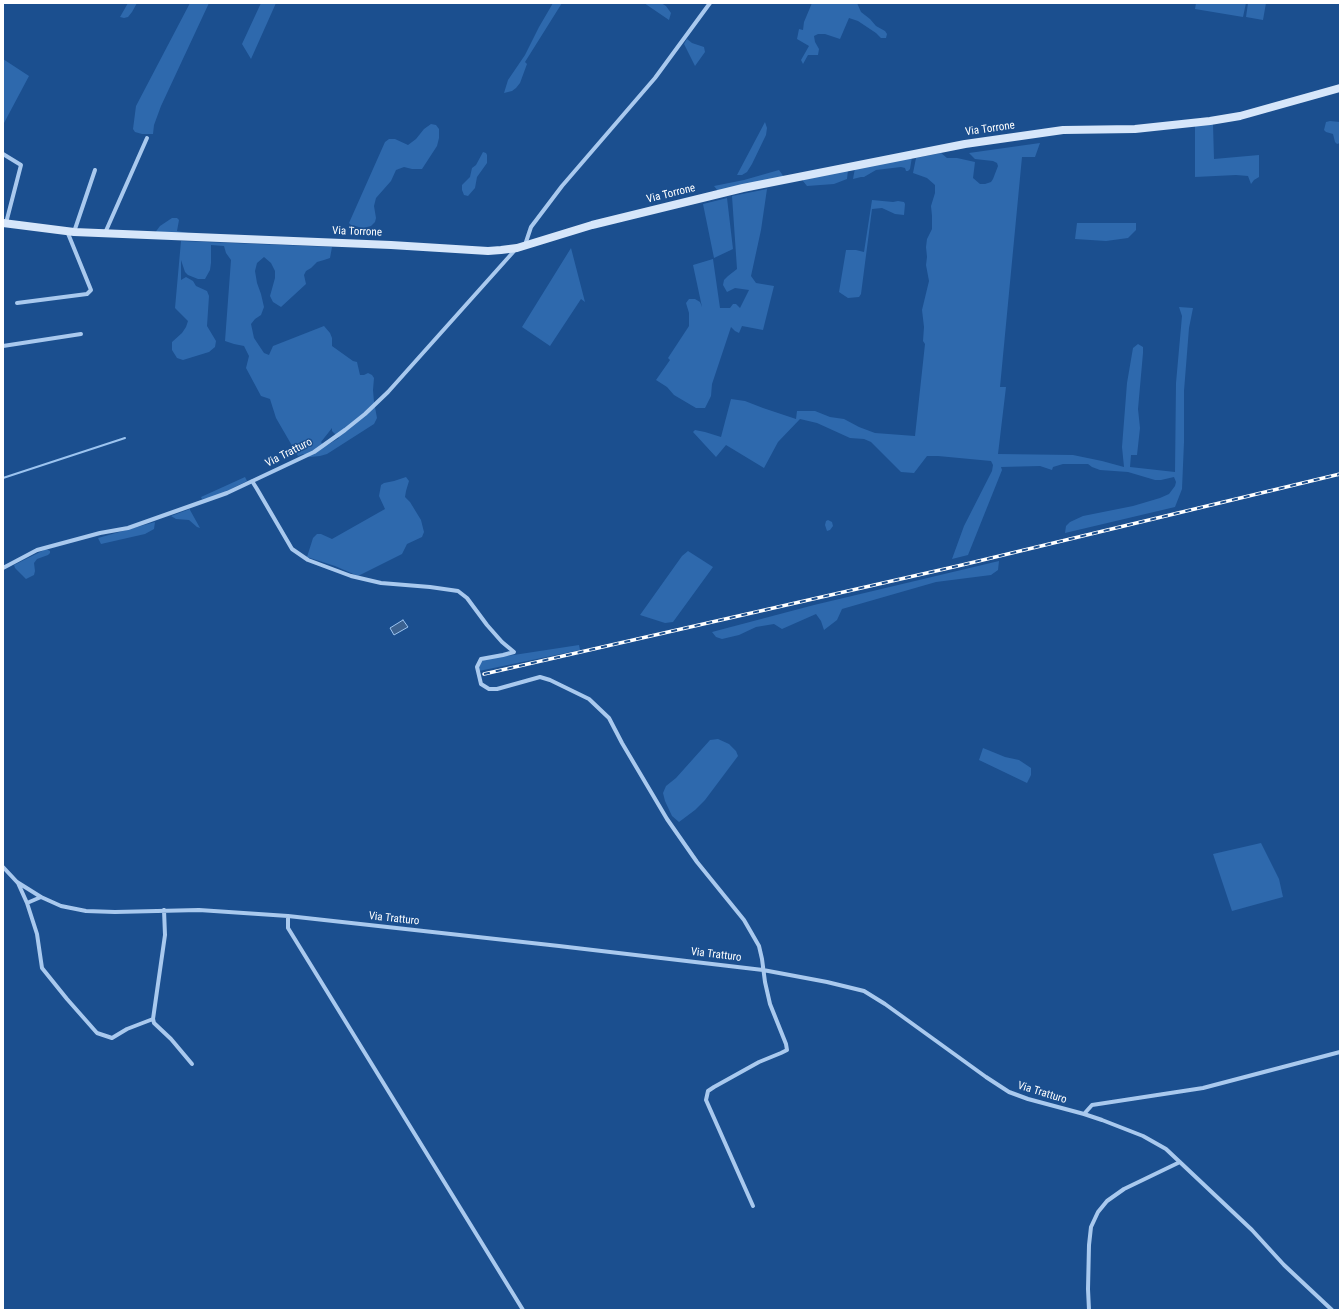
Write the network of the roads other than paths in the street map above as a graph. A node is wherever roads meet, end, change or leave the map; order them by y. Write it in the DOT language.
graph roads {
  1 [pos="710,3"];
  2 [pos="1340,88"];
  3 [pos="146,138"];
  4 [pos="3,154"];
  5 [pos="95,170"];
  6 [pos="4,223"];
  7 [pos="71,232"];
  8 [pos="105,234"];
  9 [pos="521,246"];
  10 [pos="17,303"];
  11 [pos="81,334"];
  12 [pos="3,346"];
  13 [pos="252,482"];
  14 [pos="3,568"];
  15 [pos="3,868"];
  16 [pos="17,882"];
  17 [pos="41,897"];
  18 [pos="27,903"];
  19 [pos="164,910"];
  20 [pos="288,916"];
  21 [pos="764,970"];
  22 [pos="153,1019"];
  23 [pos="1340,1052"];
  24 [pos="192,1064"];
  25 [pos="1084,1114"];
  26 [pos="1180,1162"];
  27 [pos="753,1206"];
  28 [pos="523,1310"];
  29 [pos="1089,1310"];
  30 [pos="1332,1310"];
  1 -- 9 [label="street"];
  2 -- 9 [label="main road, Via Torrone"];
  3 -- 8 [label="street"];
  4 -- 6 [label="street"];
  5 -- 7 [label="street"];
  6 -- 7 [label="main road, Via Torrone"];
  7 -- 8 [label="main road, Via Torrone"];
  7 -- 10 [label="street"];
  8 -- 9 [label="main road, Via Torrone"];
  9 -- 13 [label="street, Via Tratturo"];
  11 -- 12 [label="street"];
  13 -- 14 [label="street, Via Tratturo"];
  13 -- 21 [label="street"];
  15 -- 16 [label="street, Via Tratturo"];
  16 -- 17 [label="street, Via Tratturo"];
  16 -- 18 [label="street"];
  17 -- 18 [label="street"];
  17 -- 19 [label="street, Via Tratturo"];
  18 -- 22 [label="street"];
  19 -- 20 [label="street, Via Tratturo"];
  19 -- 22 [label="street"];
  20 -- 21 [label="street, Via Tratturo"];
  20 -- 28 [label="street"];
  21 -- 25 [label="street, Via Tratturo"];
  21 -- 27 [label="street"];
  22 -- 24 [label="street"];
  23 -- 25 [label="street"];
  25 -- 26 [label="street, Via Tratturo"];
  26 -- 29 [label="street"];
  26 -- 30 [label="street, Via Tratturo"];
}
